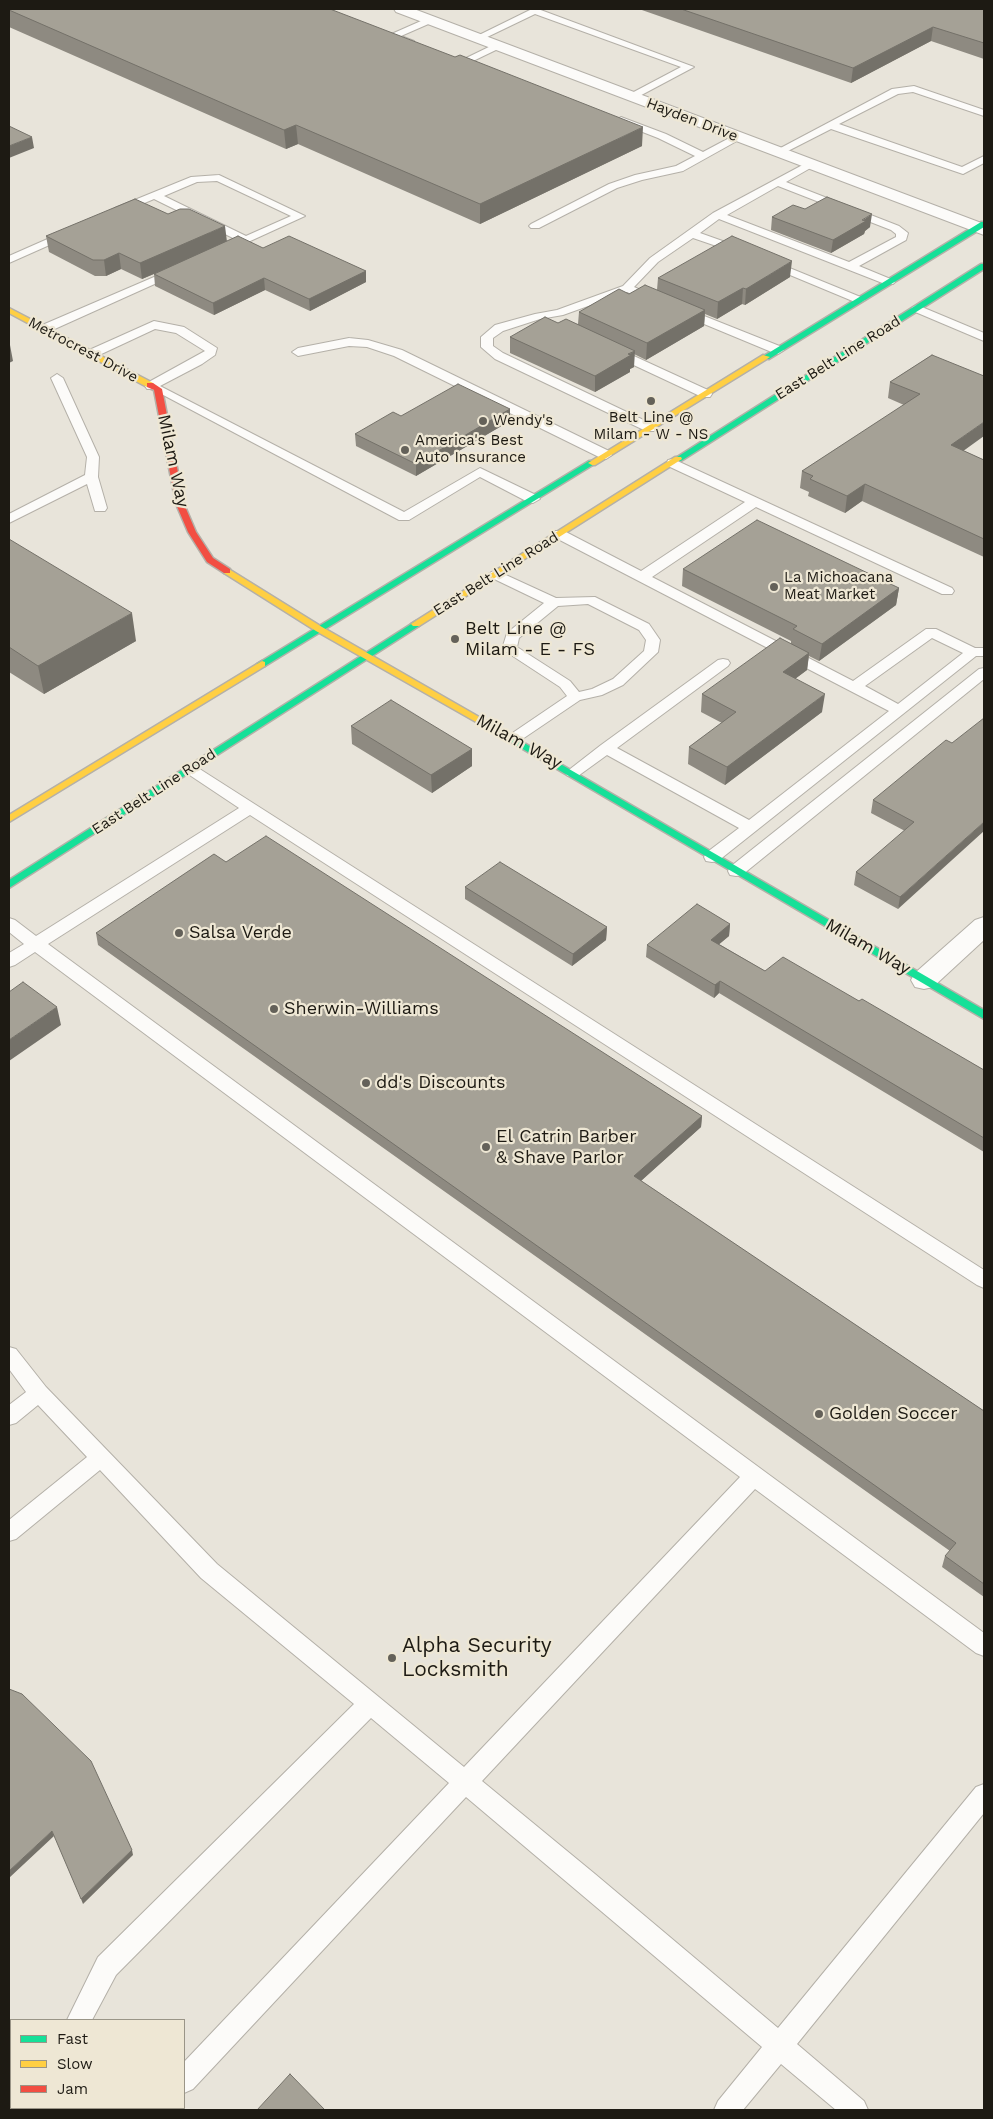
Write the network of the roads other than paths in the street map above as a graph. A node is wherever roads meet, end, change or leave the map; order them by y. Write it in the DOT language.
graph roads {
  1 [pos="401,9"];
  2 [pos="532,10"];
  3 [pos="430,20"];
  4 [pos="478,38"];
  5 [pos="418,46"];
  6 [pos="497,46"];
  7 [pos="489,71"];
  8 [pos="632,96"];
  9 [pos="984,113"];
  10 [pos="607,115"];
  11 [pos="831,125"];
  12 [pos="738,137"];
  13 [pos="778,152"];
  14 [pos="703,156"];
  15 [pos="984,159"];
  16 [pos="810,164"];
  17 [pos="778,182"];
  18 [pos="154,195"];
  19 [pos="113,213"];
  20 [pos="717,215"];
  21 [pos="535,226"];
  22 [pos="982,227"];
  23 [pos="78,229"];
  24 [pos="692,234"];
  25 [pos="245,240"];
  26 [pos="210,256"];
  27 [pos="9,260"];
  28 [pos="984,266"];
  29 [pos="183,267"];
  30 [pos="850,267"];
  31 [pos="889,282"];
  32 [pos="627,288"];
  33 [pos="859,300"];
  34 [pos="917,309"];
  35 [pos="9,310"];
  36 [pos="539,316"];
  37 [pos="557,324"];
  38 [pos="44,329"];
  39 [pos="984,337"];
  40 [pos="601,345"];
  41 [pos="778,350"];
  42 [pos="298,352"];
  43 [pos="91,354"];
  44 [pos="57,378"];
  45 [pos="154,387"];
  46 [pos="706,394"];
  47 [pos="650,428"];
  48 [pos="606,455"];
  49 [pos="673,462"];
  50 [pos="91,477"];
  51 [pos="533,499"];
  52 [pos="755,502"];
  53 [pos="100,508"];
  54 [pos="9,519"];
  55 [pos="559,534"];
  56 [pos="495,574"];
  57 [pos="642,577"];
  58 [pos="948,591"];
  59 [pos="554,602"];
  60 [pos="319,629"];
  61 [pos="979,652"];
  62 [pos="365,656"];
  63 [pos="722,663"];
  64 [pos="984,672"];
  65 [pos="854,687"];
  66 [pos="576,697"];
  67 [pos="899,710"];
  68 [pos="513,739"];
  69 [pos="606,748"];
  70 [pos="190,769"];
  71 [pos="573,773"];
  72 [pos="250,808"];
  73 [pos="9,819"];
  74 [pos="749,828"];
  75 [pos="712,856"];
  76 [pos="736,871"];
  77 [pos="9,885"];
  78 [pos="9,924"];
  79 [pos="984,926"];
  80 [pos="36,944"];
  81 [pos="9,961"];
  82 [pos="924,980"];
  83 [pos="984,1015"];
  84 [pos="984,1280"];
  85 [pos="9,1355"];
  86 [pos="39,1393"];
  87 [pos="9,1417"];
  88 [pos="101,1457"];
  89 [pos="755,1475"];
  90 [pos="9,1532"];
  91 [pos="984,1646"];
  92 [pos="370,1704"];
  93 [pos="463,1782"];
  94 [pos="984,1795"];
  95 [pos="80,2019"];
  96 [pos="778,2046"];
  97 [pos="185,2079"];
  98 [pos="727,2110"];
  99 [pos="855,2110"];
  1 -- 3 [label="street, Hayden Drive"];
  2 -- 4 [label="lane"];
  2 -- 8 [label="lane"];
  3 -- 4 [label="street, Hayden Drive"];
  3 -- 5 [label="lane"];
  4 -- 6 [label="street, Hayden Drive"];
  6 -- 7 [label="lane"];
  6 -- 8 [label="street, Hayden Drive"];
  8 -- 12 [label="street, Hayden Drive"];
  9 -- 11 [label="lane"];
  10 -- 14 [label="lane"];
  11 -- 13 [label="lane"];
  11 -- 15 [label="lane"];
  12 -- 13 [label="street, Hayden Drive"];
  12 -- 14 [label="lane"];
  13 -- 16 [label="street, Hayden Drive"];
  14 -- 21 [label="lane"];
  16 -- 17 [label="lane"];
  16 -- 22 [label="street, Hayden Drive"];
  17 -- 20 [label="lane"];
  17 -- 30 [label="lane"];
  18 -- 19 [label="lane"];
  18 -- 25 [label="lane"];
  18 -- 25 [label="lane"];
  20 -- 24 [label="lane"];
  20 -- 30 [label="lane"];
  22 -- 31 [label="main road"];
  23 -- 27 [label="lane"];
  24 -- 32 [label="lane"];
  24 -- 33 [label="lane"];
  25 -- 26 [label="lane"];
  28 -- 34 [label="main road, East Belt Line Road"];
  29 -- 38 [label="lane"];
  30 -- 31 [label="lane"];
  31 -- 33 [label="main road"];
  32 -- 36 [label="lane"];
  32 -- 41 [label="lane"];
  33 -- 41 [label="main road"];
  34 -- 39 [label="lane"];
  34 -- 49 [label="main road, East Belt Line Road"];
  35 -- 38 [label="main road, Metrocrest Drive"];
  36 -- 37 [label="lane"];
  36 -- 47 [label="lane"];
  38 -- 43 [label="main road, Metrocrest Drive"];
  40 -- 46 [label="lane"];
  41 -- 46 [label="main road"];
  42 -- 48 [label="lane"];
  43 -- 45 [label="main road, Metrocrest Drive"];
  43 -- 45 [label="lane"];
  44 -- 50 [label="lane"];
  45 -- 51 [label="lane"];
  45 -- 60 [label="main road, Milam Way"];
  46 -- 47 [label="main road"];
  47 -- 48 [label="main road"];
  48 -- 51 [label="main road"];
  49 -- 52 [label="lane"];
  49 -- 55 [label="main road, East Belt Line Road"];
  50 -- 53 [label="lane"];
  50 -- 54 [label="lane"];
  51 -- 60 [label="main road"];
  52 -- 57 [label="lane"];
  52 -- 58 [label="lane"];
  55 -- 56 [label="main road, East Belt Line Road"];
  55 -- 57 [label="lane"];
  56 -- 59 [label="lane"];
  56 -- 62 [label="main road, East Belt Line Road"];
  57 -- 65 [label="lane"];
  59 -- 66 [label="lane"];
  59 -- 66 [label="lane"];
  60 -- 62 [label="main road, Milam Way"];
  60 -- 73 [label="main road"];
  61 -- 65 [label="lane"];
  61 -- 67 [label="lane"];
  62 -- 68 [label="main road, Milam Way"];
  62 -- 70 [label="main road, East Belt Line Road"];
  63 -- 69 [label="lane"];
  64 -- 76 [label="lane"];
  65 -- 67 [label="lane"];
  66 -- 68 [label="lane"];
  67 -- 74 [label="lane"];
  68 -- 71 [label="main road, Milam Way"];
  69 -- 71 [label="lane"];
  69 -- 74 [label="lane"];
  70 -- 72 [label="lane"];
  70 -- 77 [label="main road, East Belt Line Road"];
  71 -- 75 [label="main road, Milam Way"];
  72 -- 80 [label="lane"];
  72 -- 84 [label="lane"];
  74 -- 75 [label="lane"];
  75 -- 76 [label="main road, Milam Way"];
  76 -- 82 [label="main road, Milam Way"];
  78 -- 80 [label="lane"];
  79 -- 82 [label="street"];
  80 -- 81 [label="lane"];
  80 -- 89 [label="lane"];
  82 -- 83 [label="main road, Milam Way"];
  85 -- 86 [label="lane"];
  86 -- 87 [label="lane"];
  86 -- 88 [label="lane"];
  88 -- 90 [label="lane"];
  88 -- 92 [label="lane"];
  89 -- 91 [label="lane"];
  89 -- 93 [label="lane"];
  92 -- 93 [label="lane"];
  92 -- 95 [label="lane"];
  93 -- 96 [label="lane"];
  93 -- 97 [label="lane"];
  94 -- 96 [label="lane"];
  96 -- 98 [label="lane"];
  96 -- 99 [label="lane"];
}
